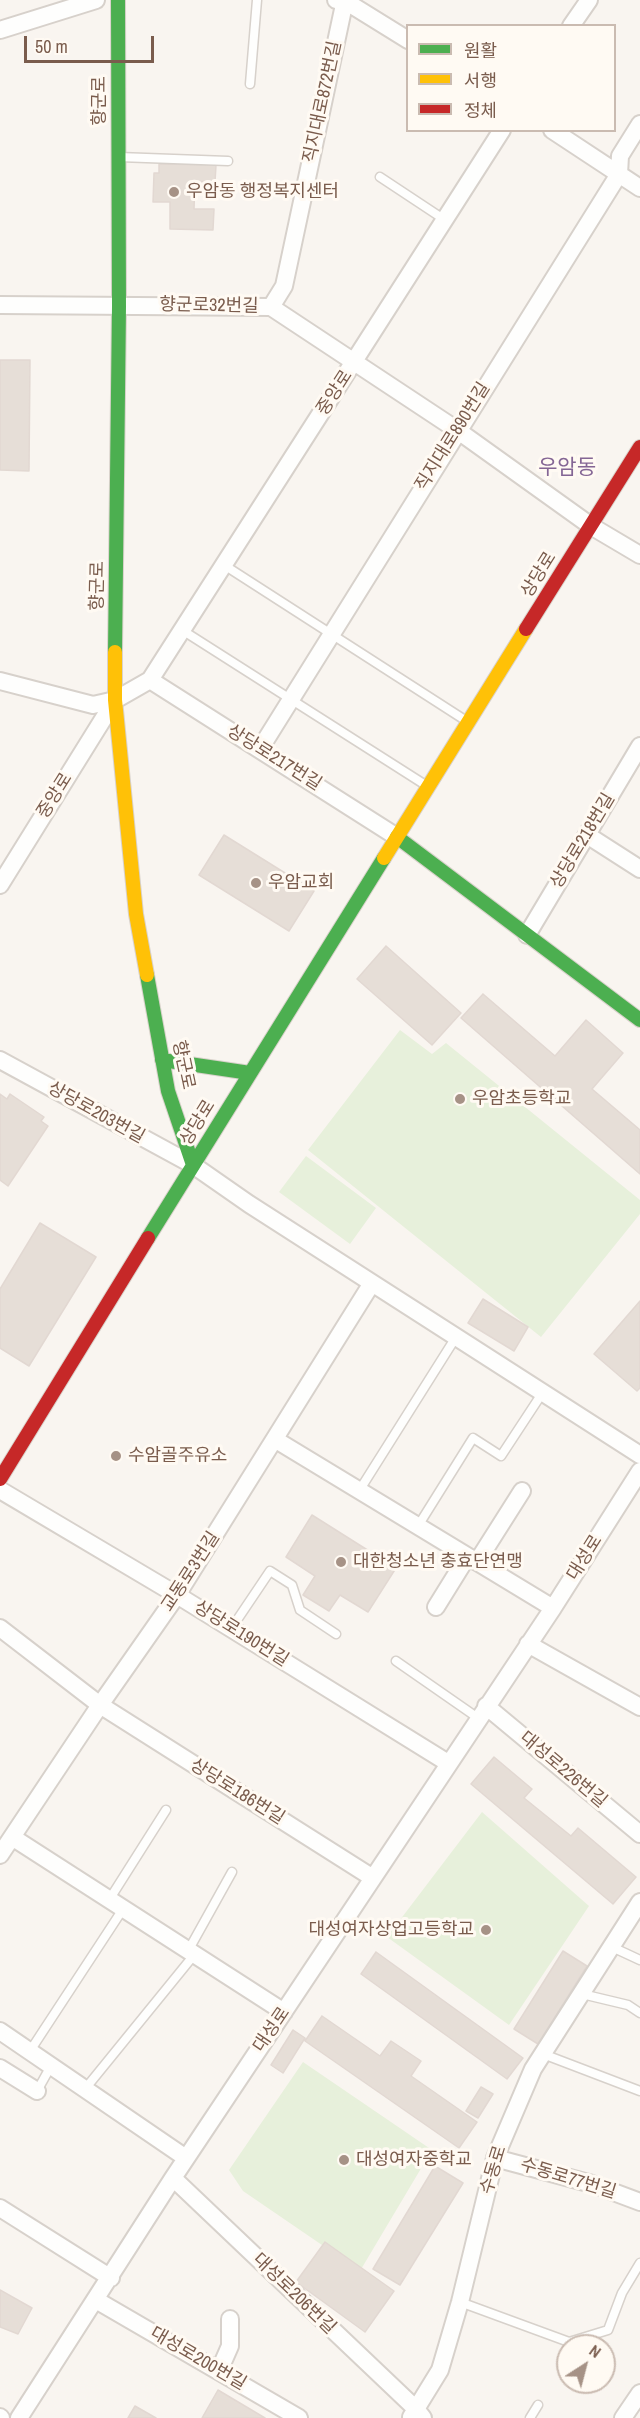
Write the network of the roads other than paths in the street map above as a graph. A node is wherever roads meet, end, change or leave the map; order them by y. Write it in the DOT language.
graph roads {
  1 [pos="96,0"];
  2 [pos="118,0"];
  3 [pos="257,0"];
  4 [pos="335,0"];
  5 [pos="345,0"];
  6 [pos="588,0"];
  7 [pos="572,24"];
  8 [pos="0,30"];
  9 [pos="406,39"];
  10 [pos="250,84"];
  11 [pos="640,124"];
  12 [pos="501,132"];
  13 [pos="555,132"];
  14 [pos="119,156"];
  15 [pos="228,160"];
  16 [pos="619,174"];
  17 [pos="380,177"];
  18 [pos="640,188"];
  19 [pos="445,220"];
  20 [pos="0,305"];
  21 [pos="119,306"];
  22 [pos="271,307"];
  23 [pos="355,362"];
  24 [pos="458,430"];
  25 [pos="640,447"];
  26 [pos="591,526"];
  27 [pos="640,555"];
  28 [pos="224,565"];
  29 [pos="182,630"];
  30 [pos="331,634"];
  31 [pos="150,680"];
  32 [pos="0,681"];
  33 [pos="114,700"];
  34 [pos="290,700"];
  35 [pos="468,722"];
  36 [pos="640,746"];
  37 [pos="260,749"];
  38 [pos="428,787"];
  39 [pos="587,835"];
  40 [pos="397,837"];
  41 [pos="640,869"];
  42 [pos="0,885"];
  43 [pos="527,935"];
  44 [pos="640,1020"];
  45 [pos="162,1059"];
  46 [pos="0,1060"];
  47 [pos="250,1073"];
  48 [pos="193,1165"];
  49 [pos="372,1283"];
  50 [pos="456,1337"];
  51 [pos="543,1392"];
  52 [pos="276,1440"];
  53 [pos="640,1455"];
  54 [pos="640,1471"];
  55 [pos="0,1479"];
  56 [pos="0,1490"];
  57 [pos="359,1491"];
  58 [pos="522,1491"];
  59 [pos="418,1526"];
  60 [pos="472,1559"];
  61 [pos="177,1595"];
  62 [pos="436,1607"];
  63 [pos="553,1608"];
  64 [pos="0,1628"];
  65 [pos="231,1629"];
  66 [pos="336,1634"];
  67 [pos="528,1644"];
  68 [pos="396,1661"];
  69 [pos="100,1705"];
  70 [pos="640,1707"];
  71 [pos="482,1712"];
  72 [pos="448,1763"];
  73 [pos="166,1810"];
  74 [pos="640,1834"];
  75 [pos="12,1837"];
  76 [pos="0,1855"];
  77 [pos="232,1872"];
  78 [pos="373,1878"];
  79 [pos="640,1902"];
  80 [pos="116,1904"];
  81 [pos="612,1947"];
  82 [pos="191,1952"];
  83 [pos="640,1960"];
  84 [pos="582,1994"];
  85 [pos="284,2012"];
  86 [pos="640,2013"];
  87 [pos="0,2031"];
  88 [pos="30,2051"];
  89 [pos="543,2054"];
  90 [pos="51,2066"];
  91 [pos="0,2068"];
  92 [pos="85,2089"];
  93 [pos="37,2091"];
  94 [pos="640,2091"];
  95 [pos="186,2158"];
  96 [pos="495,2158"];
  97 [pos="173,2178"];
  98 [pos="640,2202"];
  99 [pos="0,2208"];
  100 [pos="640,2263"];
  101 [pos="111,2278"];
  102 [pos="96,2300"];
  103 [pos="460,2302"];
  104 [pos="230,2319"];
  105 [pos="219,2371"];
  106 [pos="639,2395"];
  107 [pos="538,2405"];
  108 [pos="416,2415"];
  109 [pos="19,2418"];
  110 [pos="299,2418"];
  111 [pos="530,2418"];
  112 [pos="623,2418"];
  1 -- 8 [label="street"];
  2 -- 14 [label="street, 향군로"];
  3 -- 10 [label="lane"];
  4 -- 5 [label="street"];
  5 -- 9 [label="street"];
  5 -- 22 [label="street, 직지대로872번길"];
  6 -- 7 [label="street"];
  11 -- 16 [label="street, 직지대로890번길"];
  12 -- 19 [label="street, 중앙로"];
  13 -- 16 [label="street"];
  14 -- 15 [label="lane"];
  14 -- 21 [label="street, 향군로"];
  16 -- 18 [label="street"];
  16 -- 24 [label="street, 직지대로890번길"];
  17 -- 19 [label="lane"];
  19 -- 23 [label="street, 중앙로"];
  20 -- 21 [label="street, 향군로32번길"];
  21 -- 22 [label="street, 향군로32번길"];
  21 -- 33 [label="street, 향군로"];
  22 -- 23 [label="street, 향군로32번길"];
  23 -- 24 [label="street, 향군로32번길"];
  23 -- 28 [label="street, 중앙로"];
  24 -- 26 [label="street, 향군로32번길"];
  24 -- 30 [label="street, 직지대로890번길"];
  25 -- 26 [label="street, 상당로"];
  26 -- 27 [label="street, 향군로32번길"];
  26 -- 35 [label="street, 상당로"];
  28 -- 29 [label="street, 중앙로"];
  28 -- 30 [label="lane"];
  29 -- 31 [label="street, 중앙로"];
  29 -- 34 [label="lane"];
  30 -- 34 [label="street, 직지대로890번길"];
  30 -- 35 [label="lane"];
  31 -- 33 [label="street, 중앙로"];
  31 -- 37 [label="street, 상당로217번길"];
  32 -- 33 [label="street"];
  33 -- 42 [label="street, 중앙로"];
  33 -- 45 [label="street, 향군로"];
  34 -- 37 [label="street, 직지대로890번길"];
  34 -- 38 [label="lane"];
  35 -- 38 [label="street, 상당로"];
  36 -- 39 [label="street, 상당로218번길"];
  37 -- 40 [label="street, 상당로217번길"];
  38 -- 40 [label="street, 상당로"];
  39 -- 41 [label="street"];
  39 -- 43 [label="street, 상당로218번길"];
  40 -- 43 [label="street"];
  40 -- 47 [label="street, 상당로"];
  43 -- 44 [label="street"];
  45 -- 47 [label="street"];
  45 -- 48 [label="street, 향군로"];
  46 -- 48 [label="street, 상당로203번길"];
  47 -- 48 [label="street, 상당로"];
  48 -- 49 [label="street, 상당로203번길"];
  48 -- 55 [label="street, 상당로"];
  49 -- 50 [label="street, 상당로203번길"];
  49 -- 52 [label="street, 교동로3번길"];
  50 -- 51 [label="street, 상당로203번길"];
  50 -- 57 [label="lane"];
  51 -- 53 [label="street, 상당로203번길"];
  51 -- 59 [label="lane"];
  52 -- 57 [label="street"];
  52 -- 61 [label="street, 교동로3번길"];
  54 -- 63 [label="street, 대성로"];
  56 -- 61 [label="street, 상당로190번길"];
  57 -- 59 [label="street"];
  58 -- 60 [label="street"];
  59 -- 60 [label="street"];
  60 -- 62 [label="street"];
  60 -- 63 [label="street"];
  61 -- 65 [label="street, 상당로190번길"];
  61 -- 69 [label="street, 교동로3번길"];
  63 -- 67 [label="street, 대성로"];
  64 -- 69 [label="street, 상당로186번길"];
  65 -- 66 [label="lane"];
  65 -- 72 [label="street, 상당로190번길"];
  67 -- 70 [label="street"];
  67 -- 71 [label="street, 대성로"];
  68 -- 71 [label="lane"];
  69 -- 75 [label="street, 교동로3번길"];
  69 -- 78 [label="street, 상당로186번길"];
  71 -- 72 [label="street, 대성로"];
  71 -- 74 [label="street, 대성로226번길"];
  72 -- 78 [label="street, 대성로"];
  73 -- 80 [label="lane"];
  75 -- 76 [label="street, 교동로3번길"];
  75 -- 80 [label="street"];
  77 -- 82 [label="lane"];
  78 -- 85 [label="street, 대성로"];
  79 -- 81 [label="street, 수동로"];
  80 -- 82 [label="street"];
  80 -- 88 [label="lane"];
  81 -- 83 [label="lane"];
  81 -- 84 [label="street, 수동로"];
  82 -- 85 [label="street"];
  82 -- 92 [label="lane"];
  84 -- 86 [label="lane"];
  84 -- 89 [label="street, 수동로"];
  85 -- 95 [label="street, 대성로"];
  87 -- 88 [label="street"];
  88 -- 90 [label="street"];
  89 -- 94 [label="lane"];
  89 -- 96 [label="street, 수동로"];
  90 -- 92 [label="street"];
  90 -- 93 [label="lane"];
  91 -- 93 [label="street"];
  92 -- 95 [label="street"];
  95 -- 97 [label="street, 대성로"];
  96 -- 98 [label="street, 수동로77번길"];
  96 -- 103 [label="street, 수동로"];
  97 -- 101 [label="street, 대성로"];
  97 -- 108 [label="street, 대성로206번길"];
  99 -- 101 [label="street"];
  100 -- 103 [label="lane"];
  101 -- 102 [label="street, 대성로"];
  102 -- 105 [label="street, 대성로200번길"];
  102 -- 109 [label="street, 대성로"];
  103 -- 108 [label="street, 수동로"];
  104 -- 105 [label="street"];
  105 -- 110 [label="street, 대성로200번길"];
  106 -- 112 [label="street"];
  107 -- 111 [label="lane"];
}
